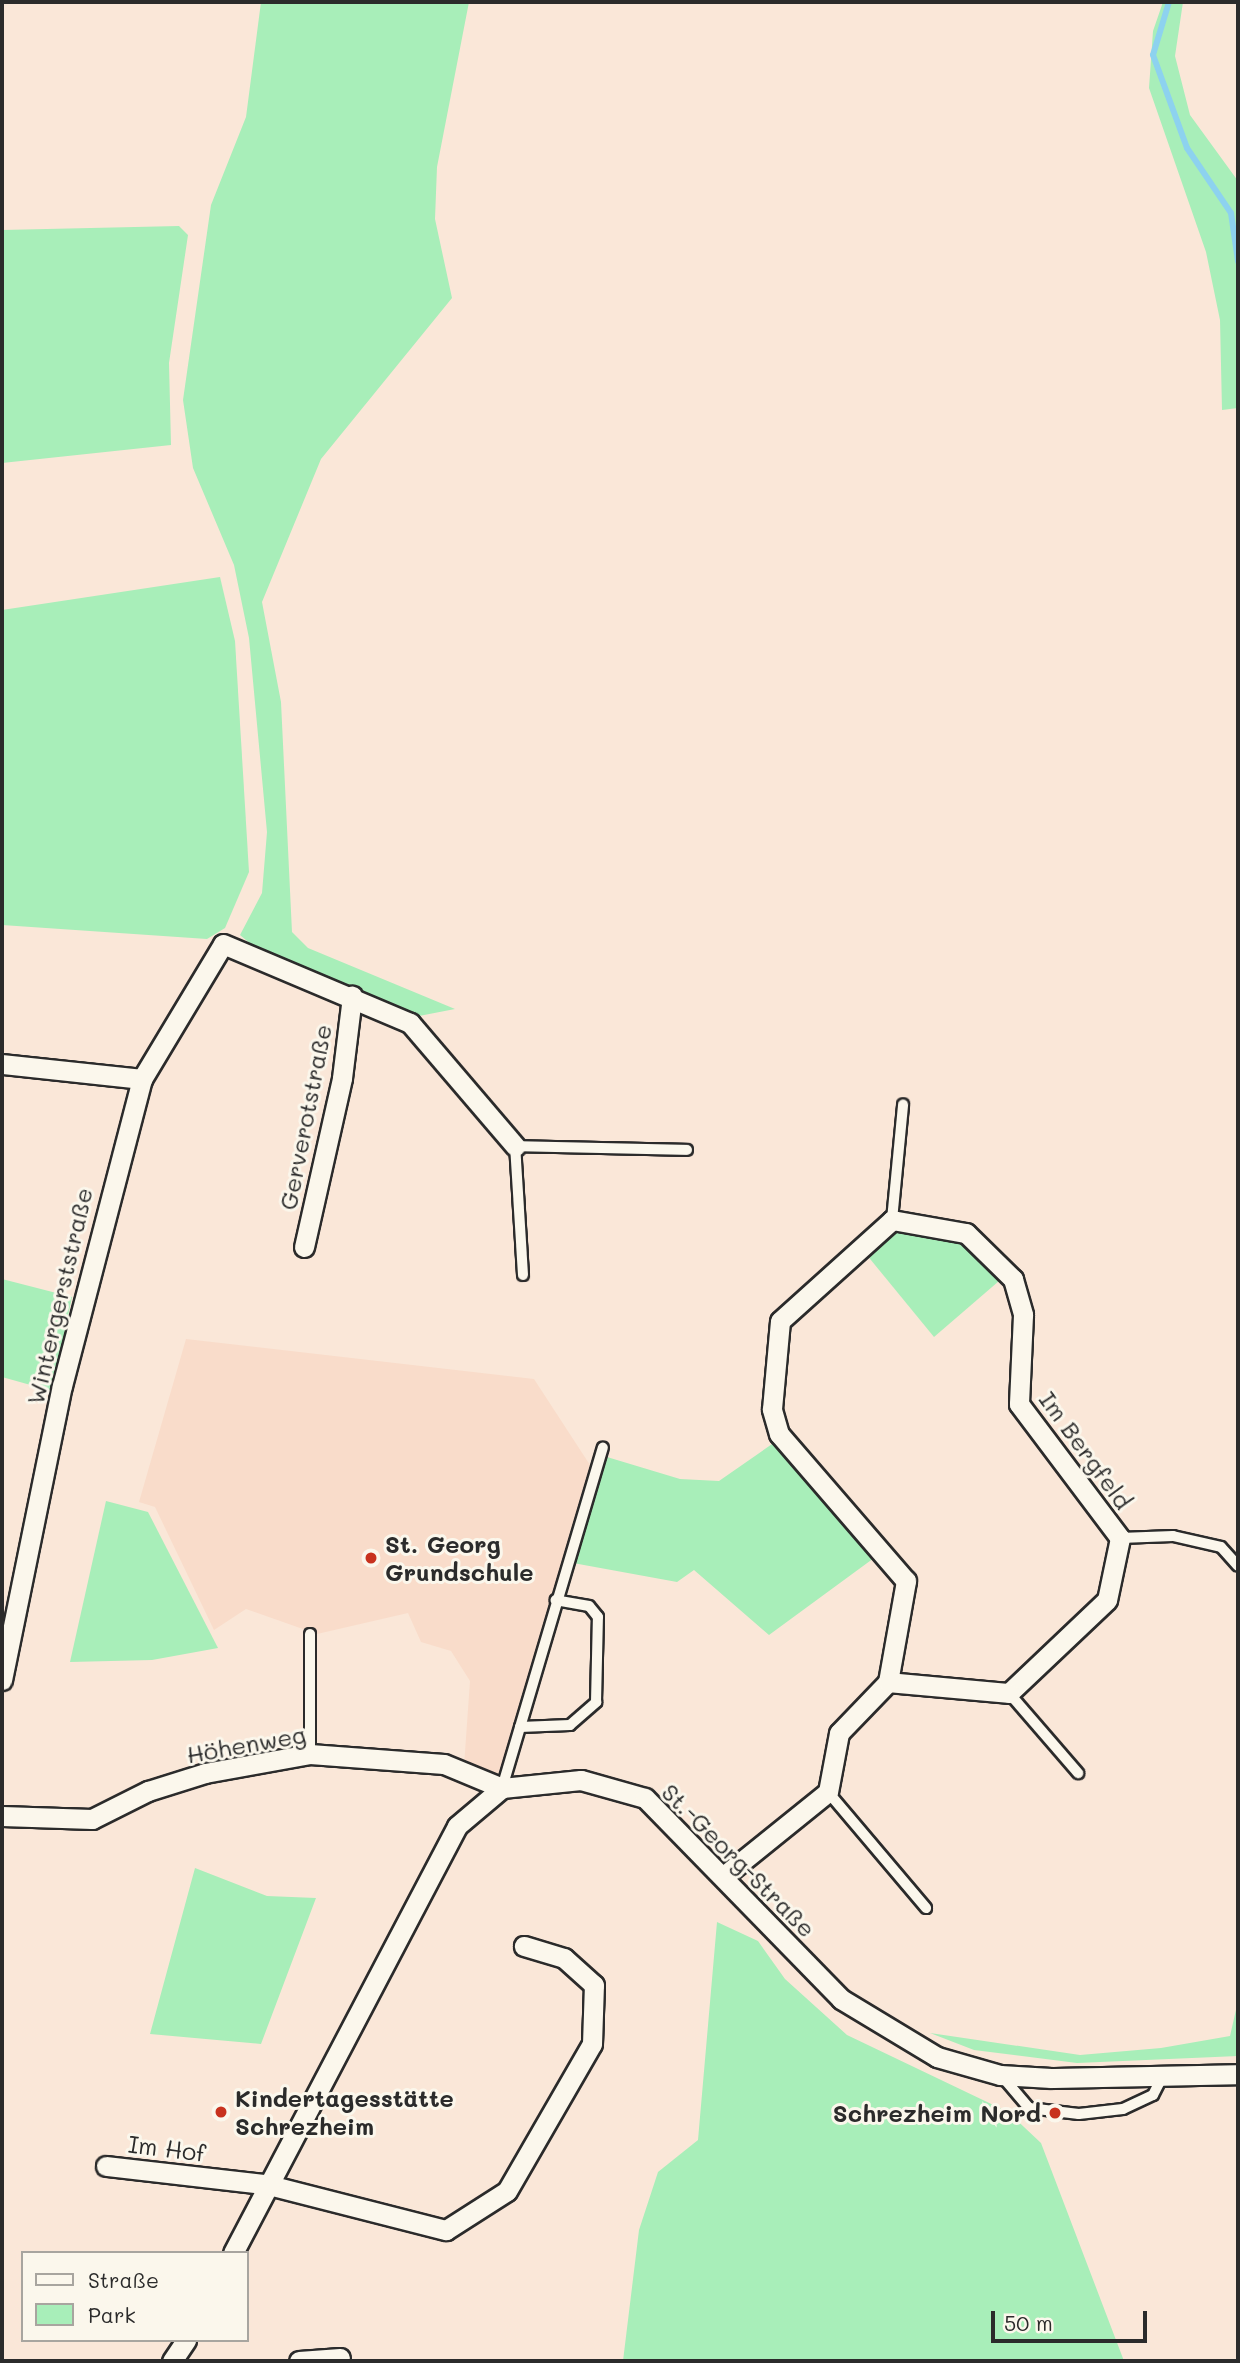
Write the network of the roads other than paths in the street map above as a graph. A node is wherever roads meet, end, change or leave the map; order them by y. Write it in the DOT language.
graph roads {
  1 [pos="352,996"];
  2 [pos="2,1064"];
  3 [pos="142,1079"];
  4 [pos="903,1105"];
  5 [pos="515,1146"];
  6 [pos="687,1150"];
  7 [pos="892,1220"];
  8 [pos="304,1247"];
  9 [pos="523,1275"];
  10 [pos="603,1448"];
  11 [pos="1120,1538"];
  12 [pos="1238,1566"];
  13 [pos="556,1600"];
  14 [pos="310,1634"];
  15 [pos="2,1680"];
  16 [pos="888,1682"];
  17 [pos="1009,1693"];
  18 [pos="520,1727"];
  19 [pos="310,1754"];
  20 [pos="1078,1773"];
  21 [pos="502,1788"];
  22 [pos="828,1792"];
  23 [pos="2,1816"];
  24 [pos="725,1875"];
  25 [pos="926,1908"];
  26 [pos="524,1946"];
  27 [pos="1238,2074"];
  28 [pos="1000,2075"];
  29 [pos="1161,2080"];
  30 [pos="106,2166"];
  31 [pos="265,2184"];
  32 [pos="234,2251"];
  33 [pos="185,2342"];
  34 [pos="340,2358"];
  35 [pos="172,2361"];
  36 [pos="299,2361"];
  1 -- 3 [label="street, Wintergerststraße"];
  1 -- 5 [label="street"];
  1 -- 8 [label="street, Gerverotstraße"];
  2 -- 3 [label="street"];
  3 -- 15 [label="street, Wintergerststraße"];
  4 -- 7 [label="lane"];
  5 -- 6 [label="lane"];
  5 -- 9 [label="lane"];
  7 -- 11 [label="street, Im Bergfeld"];
  7 -- 16 [label="street"];
  10 -- 13 [label="lane"];
  11 -- 12 [label="lane, Im Bergfeld"];
  11 -- 17 [label="street, Im Bergfeld"];
  13 -- 18 [label="lane"];
  13 -- 18 [label="lane"];
  14 -- 19 [label="lane"];
  16 -- 17 [label="street"];
  16 -- 22 [label="street"];
  17 -- 20 [label="lane"];
  18 -- 21 [label="lane"];
  19 -- 21 [label="street, Höhenweg"];
  19 -- 23 [label="street, Höhenweg"];
  21 -- 24 [label="street, St.-Georg-Straße"];
  21 -- 31 [label="street"];
  22 -- 24 [label="street"];
  22 -- 25 [label="lane"];
  24 -- 28 [label="street, St.-Georg-Straße"];
  26 -- 31 [label="street, Im Hof"];
  27 -- 29 [label="street, St.-Georg-Straße"];
  28 -- 29 [label="street, St.-Georg-Straße"];
  28 -- 29 [label="lane"];
  30 -- 31 [label="street, Im Hof"];
  31 -- 32 [label="street"];
  33 -- 35 [label="street"];
  34 -- 36 [label="street"];
}
